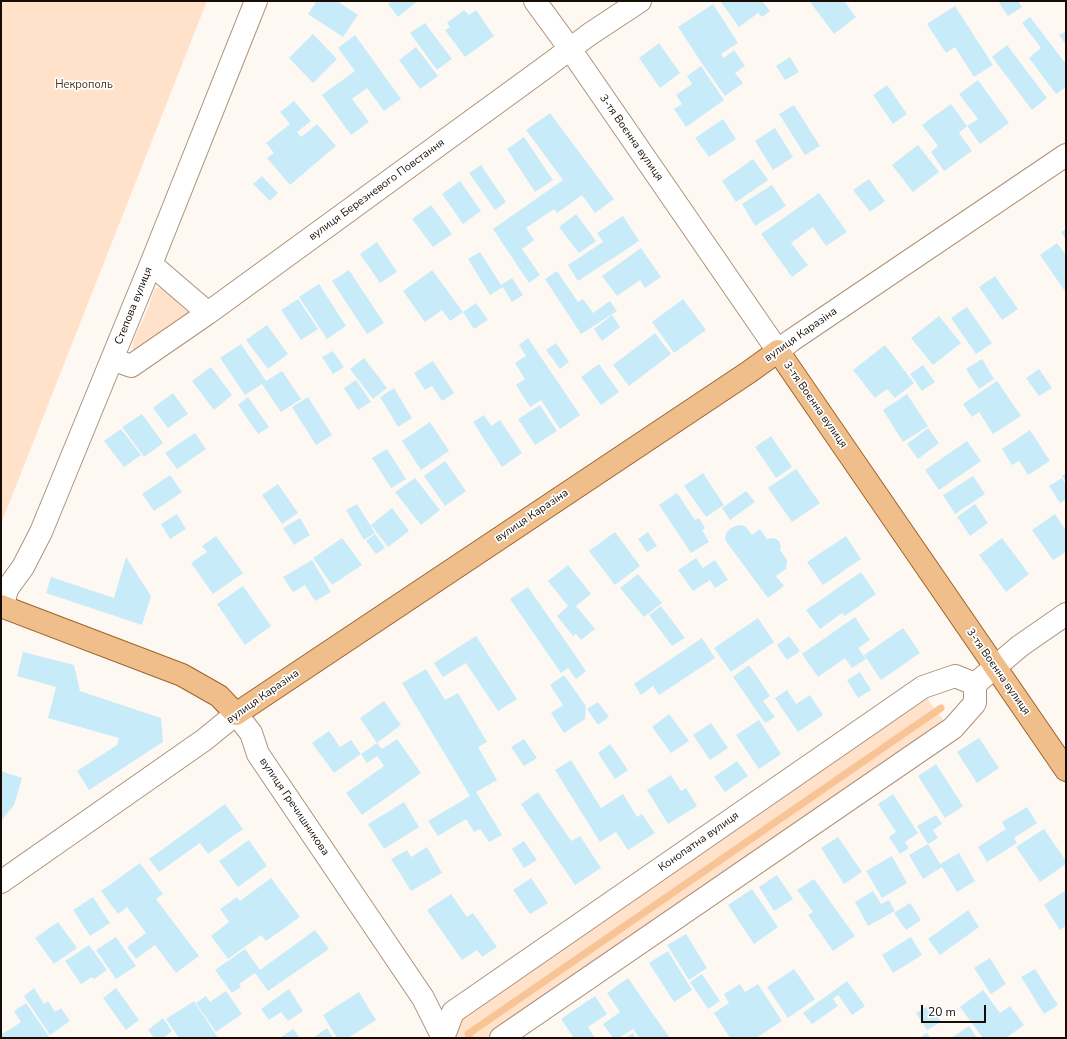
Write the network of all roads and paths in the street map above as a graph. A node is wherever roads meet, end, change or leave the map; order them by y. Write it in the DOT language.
graph roads {
  1 [pos="256,1"];
  2 [pos="535,1"];
  3 [pos="640,1"];
  4 [pos="570,49"];
  5 [pos="1066,155"];
  6 [pos="151,264"];
  7 [pos="208,313"];
  8 [pos="778,351"];
  9 [pos="112,359"];
  10 [pos="2,606"];
  11 [pos="1066,614"];
  12 [pos="995,667"];
  13 [pos="975,684"];
  14 [pos="236,714"];
  15 [pos="1066,770"];
  16 [pos="1,882"];
  17 [pos="443,1038"];
  18 [pos="502,1038"];
  1 -- 6 [label="street, Степова вулиця"];
  2 -- 4 [label="street, 3-тя Воєнна вулиця"];
  3 -- 4 [label="street, вулиця Березневого Повстання"];
  4 -- 7 [label="street, вулиця Березневого Повстання"];
  4 -- 8 [label="street, 3-тя Воєнна вулиця"];
  5 -- 8 [label="street, вулиця Каразіна"];
  6 -- 7 [label="street"];
  6 -- 9 [label="street, Степова вулиця"];
  7 -- 9 [label="street, вулиця Березневого Повстання"];
  8 -- 12 [label="main road, 3-тя Воєнна вулиця"];
  8 -- 14 [label="main road, вулиця Каразіна"];
  9 -- 10 [label="street, Степова вулиця"];
  10 -- 14 [label="main road, вулиця Гречишникова"];
  11 -- 12 [label="street"];
  12 -- 13 [label="street"];
  12 -- 15 [label="main road, 3-тя Воєнна вулиця"];
  13 -- 17 [label="street, Конопатна вулиця"];
  13 -- 18 [label="street"];
  14 -- 16 [label="street, вулиця Каразіна"];
  14 -- 17 [label="street, вулиця Гречишникова"];
}
